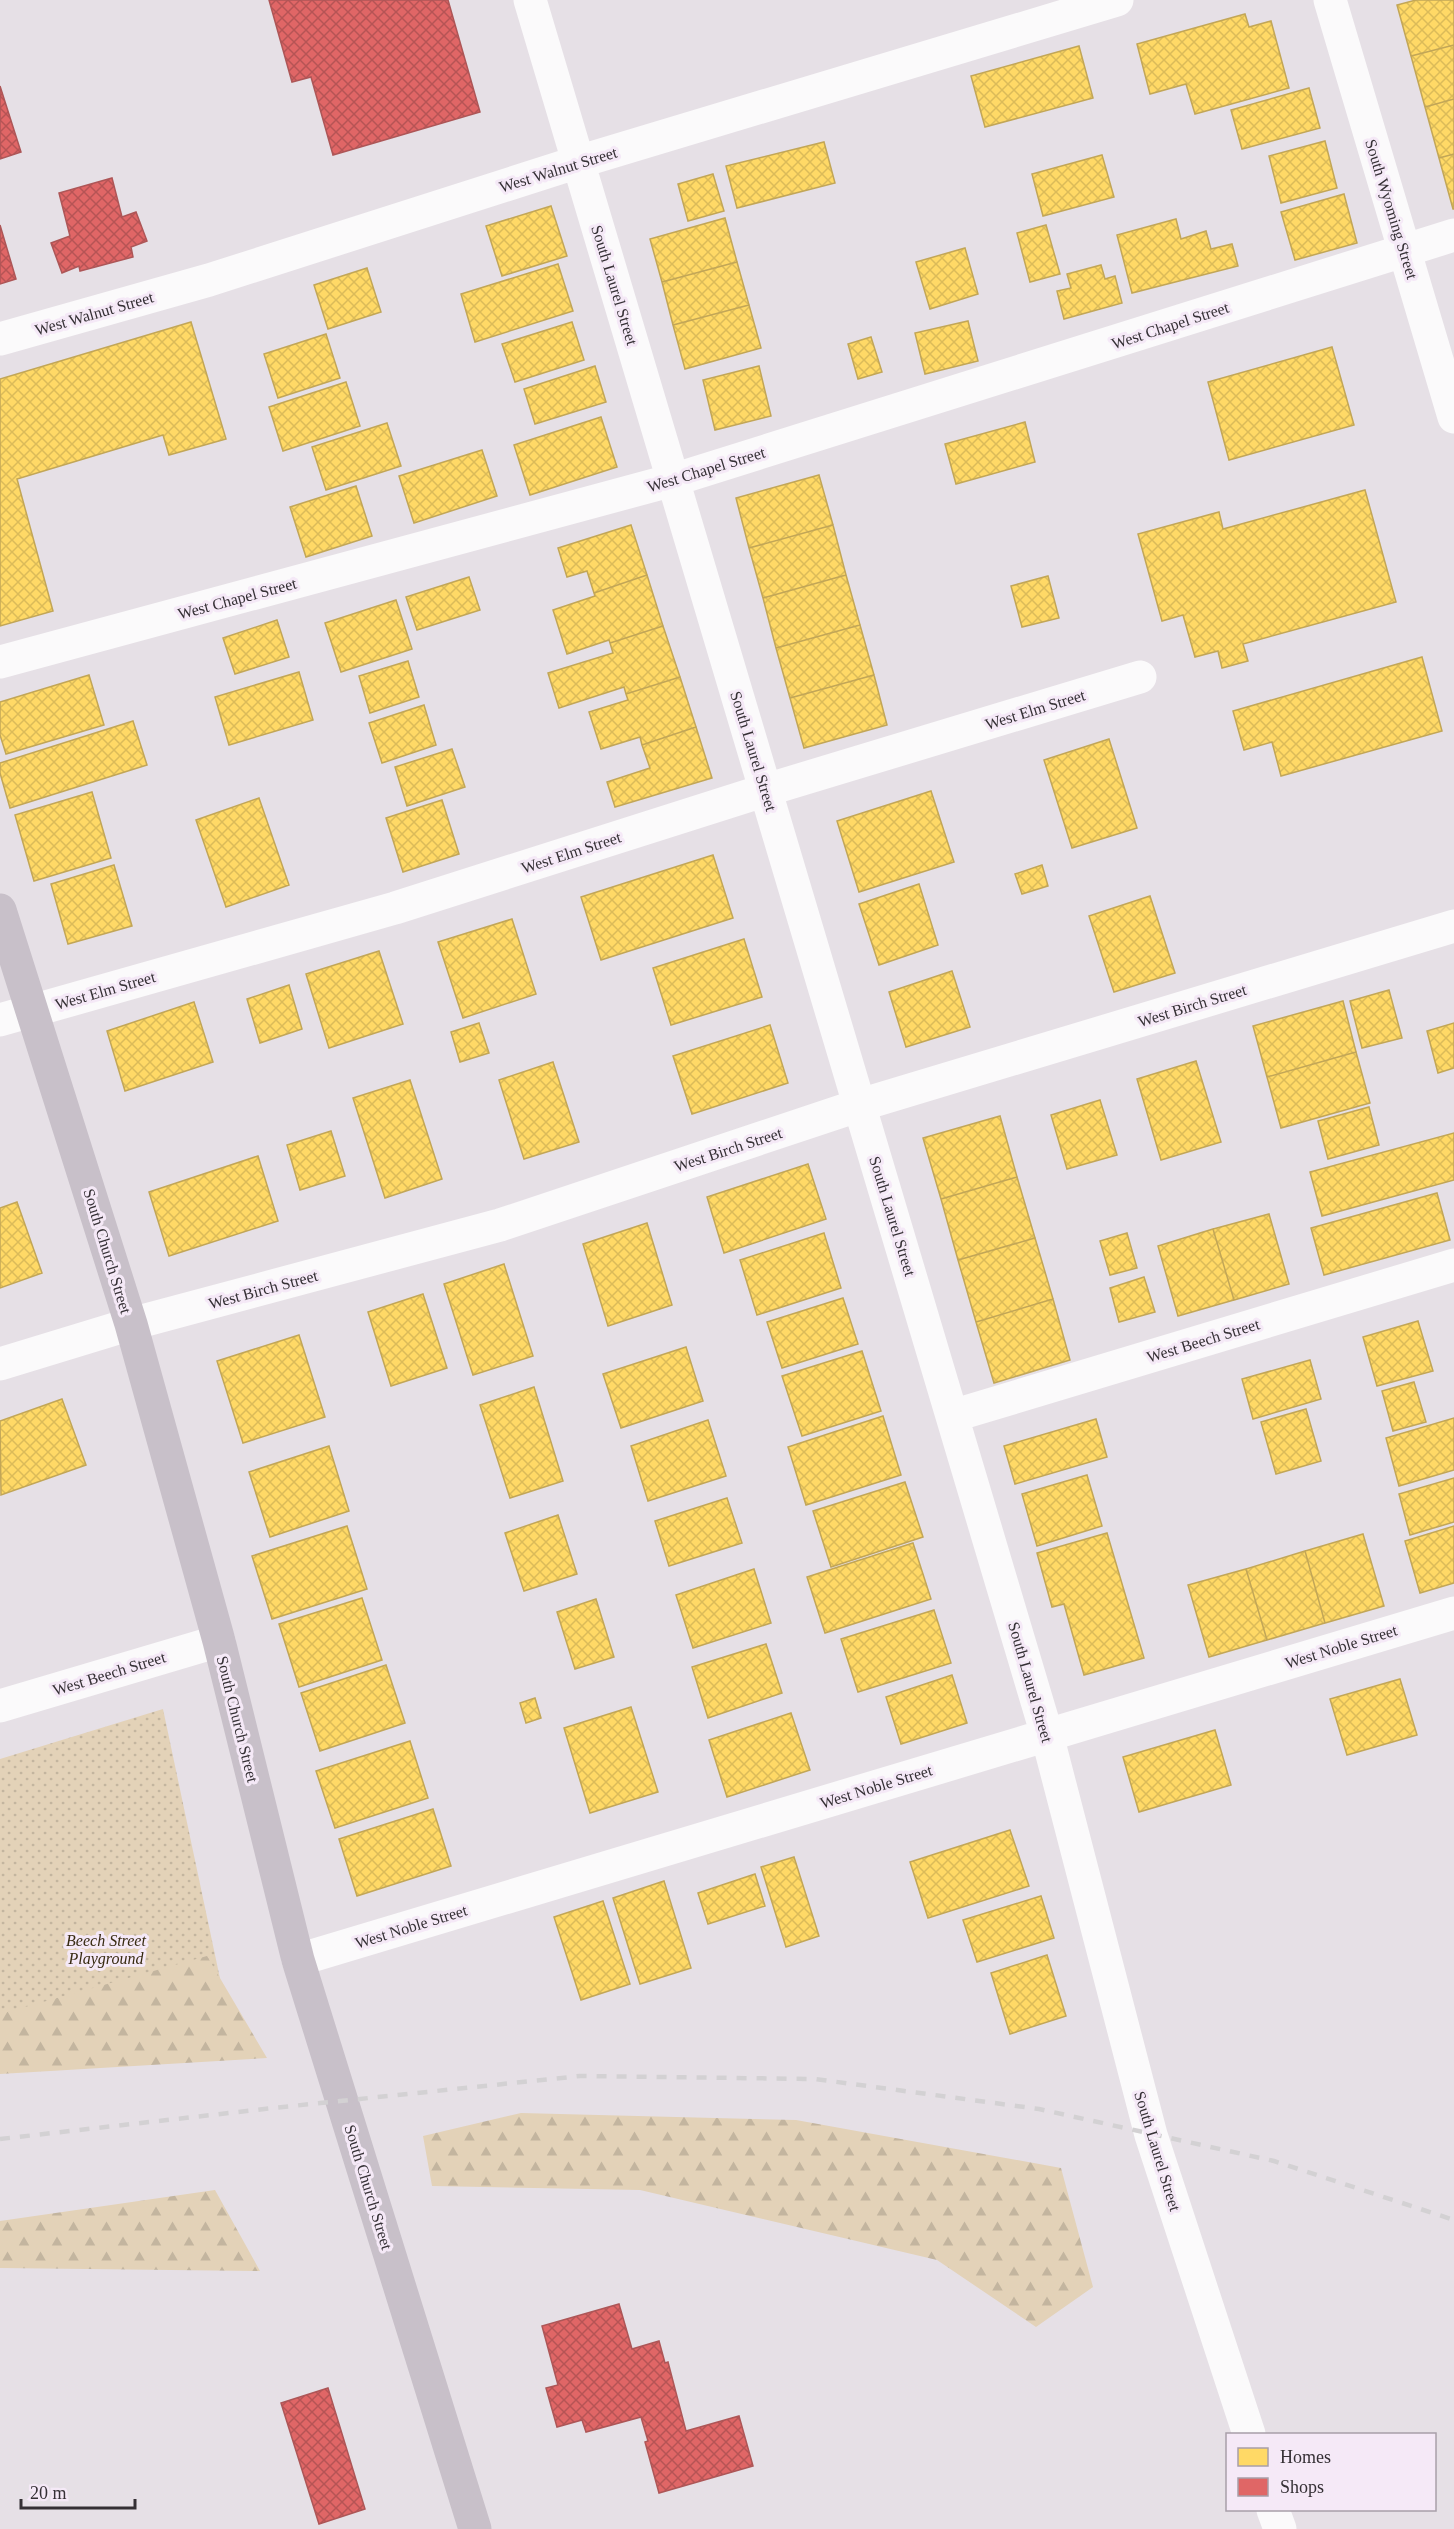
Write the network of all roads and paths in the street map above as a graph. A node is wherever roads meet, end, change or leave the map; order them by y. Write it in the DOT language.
graph roads {
  1 [pos="530,0"];
  2 [pos="1117,0"];
  3 [pos="1330,0"];
  4 [pos="578,162"];
  5 [pos="1454,235"];
  6 [pos="1404,250"];
  7 [pos="0,339"];
  8 [pos="1454,417"];
  9 [pos="673,480"];
  10 [pos="0,662"];
  11 [pos="1140,677"];
  12 [pos="766,790"];
  13 [pos="0,910"];
  14 [pos="1454,927"];
  15 [pos="33,1010"];
  16 [pos="0,1020"];
  17 [pos="860,1106"];
  18 [pos="1454,1265"];
  19 [pos="131,1324"];
  20 [pos="0,1364"];
  21 [pos="952,1416"];
  22 [pos="1454,1613"];
  23 [pos="219,1641"];
  24 [pos="0,1706"];
  25 [pos="1047,1735"];
  26 [pos="298,1960"];
  27 [pos="1249,2433"];
  28 [pos="1273,2511"];
  29 [pos="475,2529"];
  30 [pos="1280,2529"];
  1 -- 4 [label="street, South Laurel Street"];
  2 -- 4 [label="street, West Walnut Street"];
  3 -- 6 [label="street, South Wyoming Street"];
  4 -- 7 [label="street, West Walnut Street"];
  4 -- 9 [label="street, South Laurel Street"];
  5 -- 6 [label="street, West Chapel Street"];
  6 -- 8 [label="street, South Wyoming Street"];
  6 -- 9 [label="street, West Chapel Street"];
  9 -- 10 [label="street, West Chapel Street"];
  9 -- 12 [label="street, South Laurel Street"];
  11 -- 12 [label="street, West Elm Street"];
  12 -- 15 [label="street, West Elm Street"];
  12 -- 17 [label="street, South Laurel Street"];
  13 -- 15 [label="highway, South Church Street"];
  14 -- 17 [label="street, West Birch Street"];
  15 -- 16 [label="street, West Elm Street"];
  15 -- 19 [label="highway, South Church Street"];
  17 -- 19 [label="street, West Birch Street"];
  17 -- 21 [label="street, South Laurel Street"];
  18 -- 21 [label="street, West Beech Street"];
  19 -- 20 [label="street, West Birch Street"];
  19 -- 23 [label="highway, South Church Street"];
  21 -- 25 [label="street, South Laurel Street"];
  22 -- 25 [label="street, West Noble Street"];
  23 -- 24 [label="street, West Beech Street"];
  23 -- 26 [label="highway, South Church Street"];
  25 -- 26 [label="street, West Noble Street"];
  25 -- 27 [label="street, South Laurel Street"];
  26 -- 29 [label="highway, South Church Street"];
  28 -- 30 [label="street"];
}
